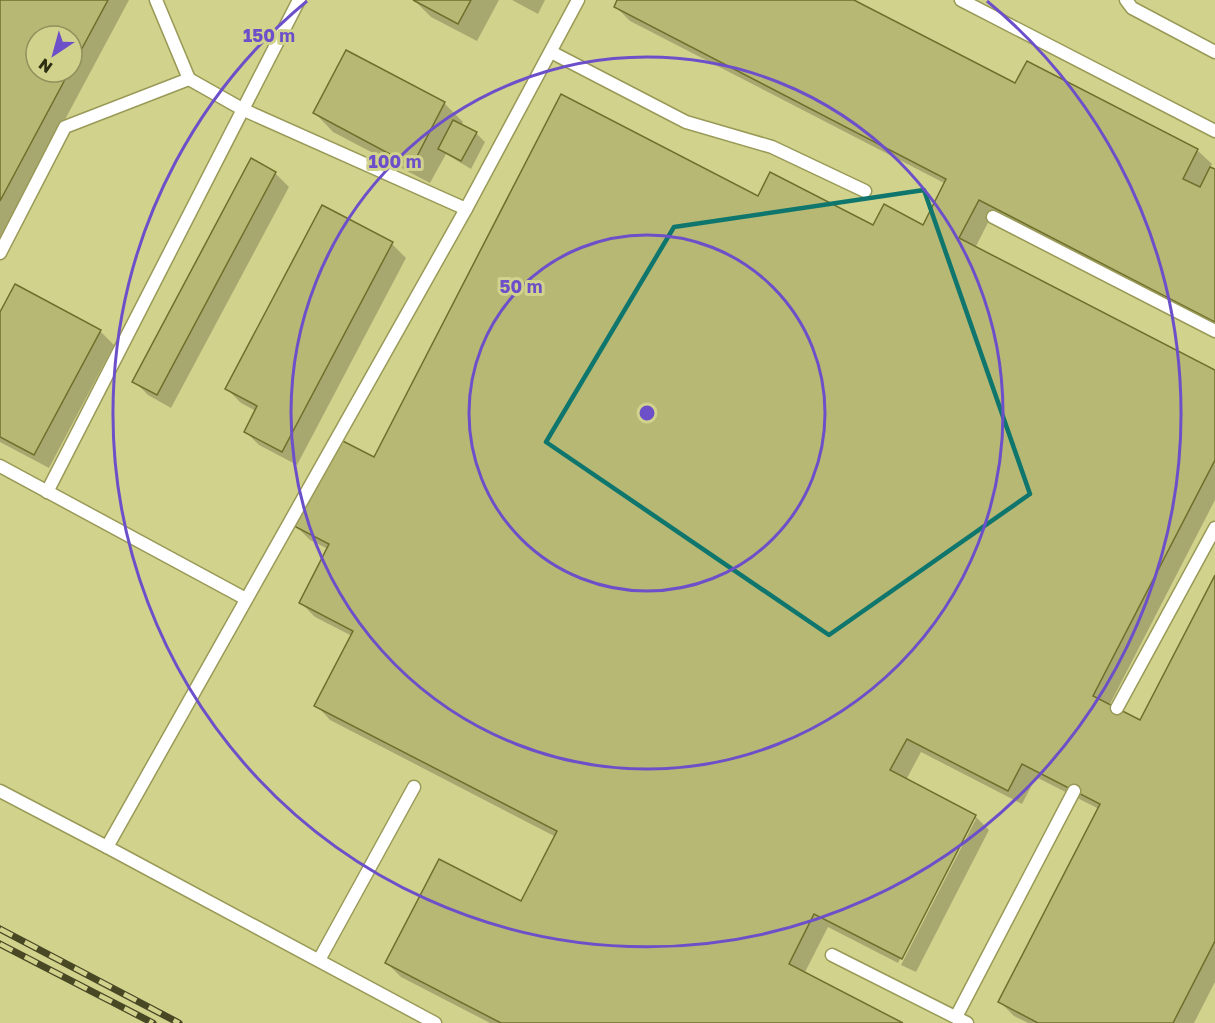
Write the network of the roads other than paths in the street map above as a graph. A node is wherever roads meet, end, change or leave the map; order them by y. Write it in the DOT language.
graph roads {
  1 [pos="156,0"];
  2 [pos="299,0"];
  3 [pos="578,0"];
  4 [pos="961,0"];
  5 [pos="1126,0"];
  6 [pos="551,52"];
  7 [pos="1215,52"];
  8 [pos="189,80"];
  9 [pos="244,110"];
  10 [pos="1215,131"];
  11 [pos="865,191"];
  12 [pos="466,209"];
  13 [pos="993,217"];
  14 [pos="0,253"];
  15 [pos="1215,331"];
  16 [pos="0,466"];
  17 [pos="47,492"];
  18 [pos="1215,528"];
  19 [pos="246,599"];
  20 [pos="1117,708"];
  21 [pos="414,787"];
  22 [pos="0,791"];
  23 [pos="1074,791"];
  24 [pos="107,847"];
  25 [pos="832,955"];
  26 [pos="319,960"];
  27 [pos="961,1020"];
  28 [pos="435,1023"];
  1 -- 8 [label="lane"];
  2 -- 9 [label="lane"];
  3 -- 6 [label="lane"];
  4 -- 10 [label="lane"];
  5 -- 7 [label="lane"];
  6 -- 11 [label="lane"];
  6 -- 12 [label="lane"];
  8 -- 9 [label="lane"];
  8 -- 14 [label="lane"];
  9 -- 12 [label="lane"];
  9 -- 17 [label="lane"];
  12 -- 19 [label="lane"];
  13 -- 15 [label="lane"];
  16 -- 17 [label="lane"];
  17 -- 19 [label="lane"];
  18 -- 20 [label="lane"];
  19 -- 24 [label="lane"];
  21 -- 26 [label="lane"];
  22 -- 24 [label="lane"];
  23 -- 27 [label="lane"];
  24 -- 26 [label="lane"];
  25 -- 27 [label="lane"];
  26 -- 28 [label="lane"];
}
